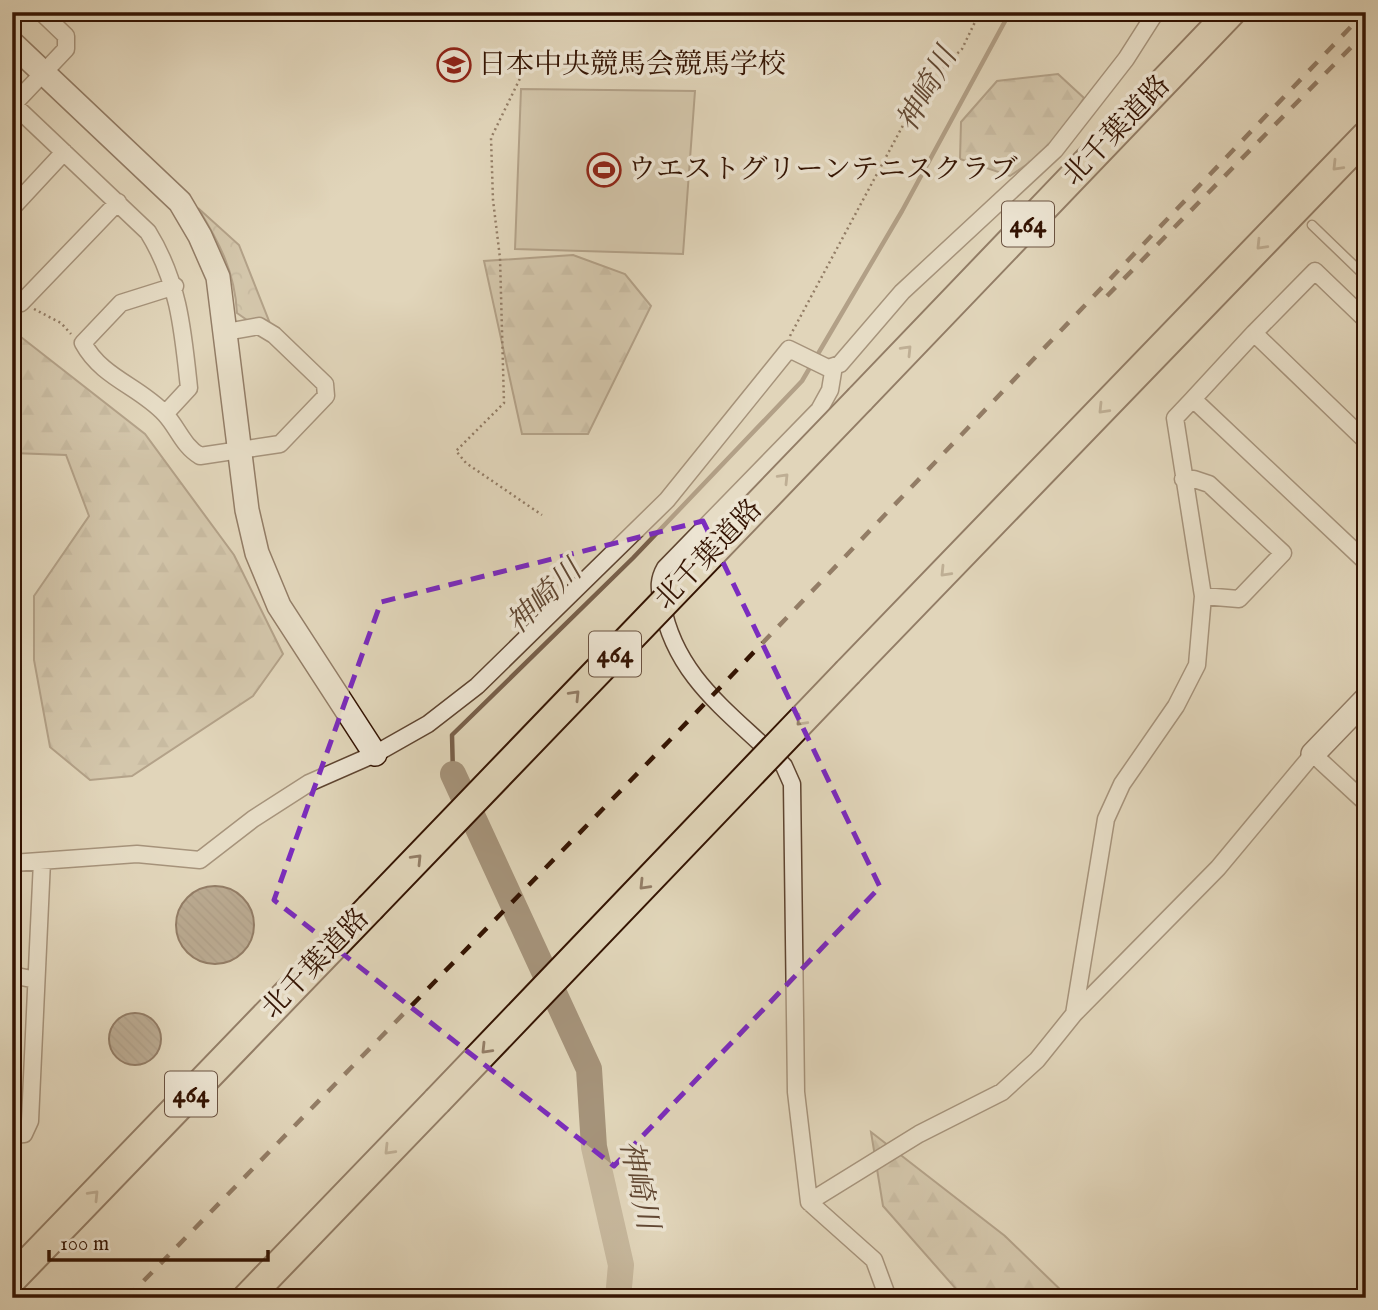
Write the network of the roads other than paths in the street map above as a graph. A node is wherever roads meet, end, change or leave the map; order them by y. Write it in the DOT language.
graph roads {
  1 [pos="41,12"];
  2 [pos="1156,12"];
  3 [pos="1231,12"];
  4 [pos="12,43"];
  5 [pos="43,72"];
  6 [pos="13,106"];
  7 [pos="1366,136"];
  8 [pos="64,152"];
  9 [pos="118,202"];
  10 [pos="12,208"];
  11 [pos="1312,225"];
  12 [pos="1366,277"];
  13 [pos="174,286"];
  14 [pos="17,301"];
  15 [pos="1366,320"];
  16 [pos="226,332"];
  17 [pos="1254,333"];
  18 [pos="828,366"];
  19 [pos="1193,399"];
  20 [pos="165,414"];
  21 [pos="1366,440"];
  22 [pos="241,449"];
  23 [pos="1183,480"];
  24 [pos="1366,562"];
  25 [pos="1203,596"];
  26 [pos="1366,699"];
  27 [pos="375,754"];
  28 [pos="1313,754"];
  29 [pos="1362,793"];
  30 [pos="42,861"];
  31 [pos="12,863"];
  32 [pos="12,975"];
  33 [pos="36,980"];
  34 [pos="1074,1014"];
  35 [pos="12,1135"];
  36 [pos="809,1202"];
  37 [pos="12,1279"];
  38 [pos="247,1298"];
  39 [pos="888,1298"];
  1 -- 5 [label="street"];
  2 -- 18 [label="street"];
  37 -- 3 [label="highway, 北千葉道路 / 464, one-way, bridge"];
  4 -- 5 [label="street"];
  5 -- 6 [label="street"];
  5 -- 16 [label="street"];
  6 -- 8 [label="street"];
  7 -- 38 [label="highway, one-way, bridge"];
  8 -- 9 [label="street"];
  8 -- 10 [label="street"];
  9 -- 13 [label="street"];
  9 -- 14 [label="street"];
  11 -- 12 [label="lane"];
  13 -- 20 [label="street"];
  13 -- 20 [label="street"];
  15 -- 17 [label="street"];
  16 -- 22 [label="street"];
  16 -- 22 [label="street"];
  17 -- 19 [label="street"];
  17 -- 21 [label="street"];
  18 -- 27 [label="street"];
  18 -- 36 [label="street"];
  19 -- 23 [label="street"];
  19 -- 24 [label="street"];
  20 -- 22 [label="street"];
  22 -- 27 [label="street"];
  23 -- 25 [label="street"];
  23 -- 25 [label="street"];
  25 -- 34 [label="street"];
  26 -- 28 [label="street"];
  27 -- 30 [label="street"];
  28 -- 29 [label="street"];
  28 -- 34 [label="street"];
  30 -- 31 [label="street"];
  30 -- 33 [label="street"];
  32 -- 33 [label="street"];
  33 -- 35 [label="street"];
  34 -- 36 [label="street"];
  36 -- 39 [label="street"];
}
